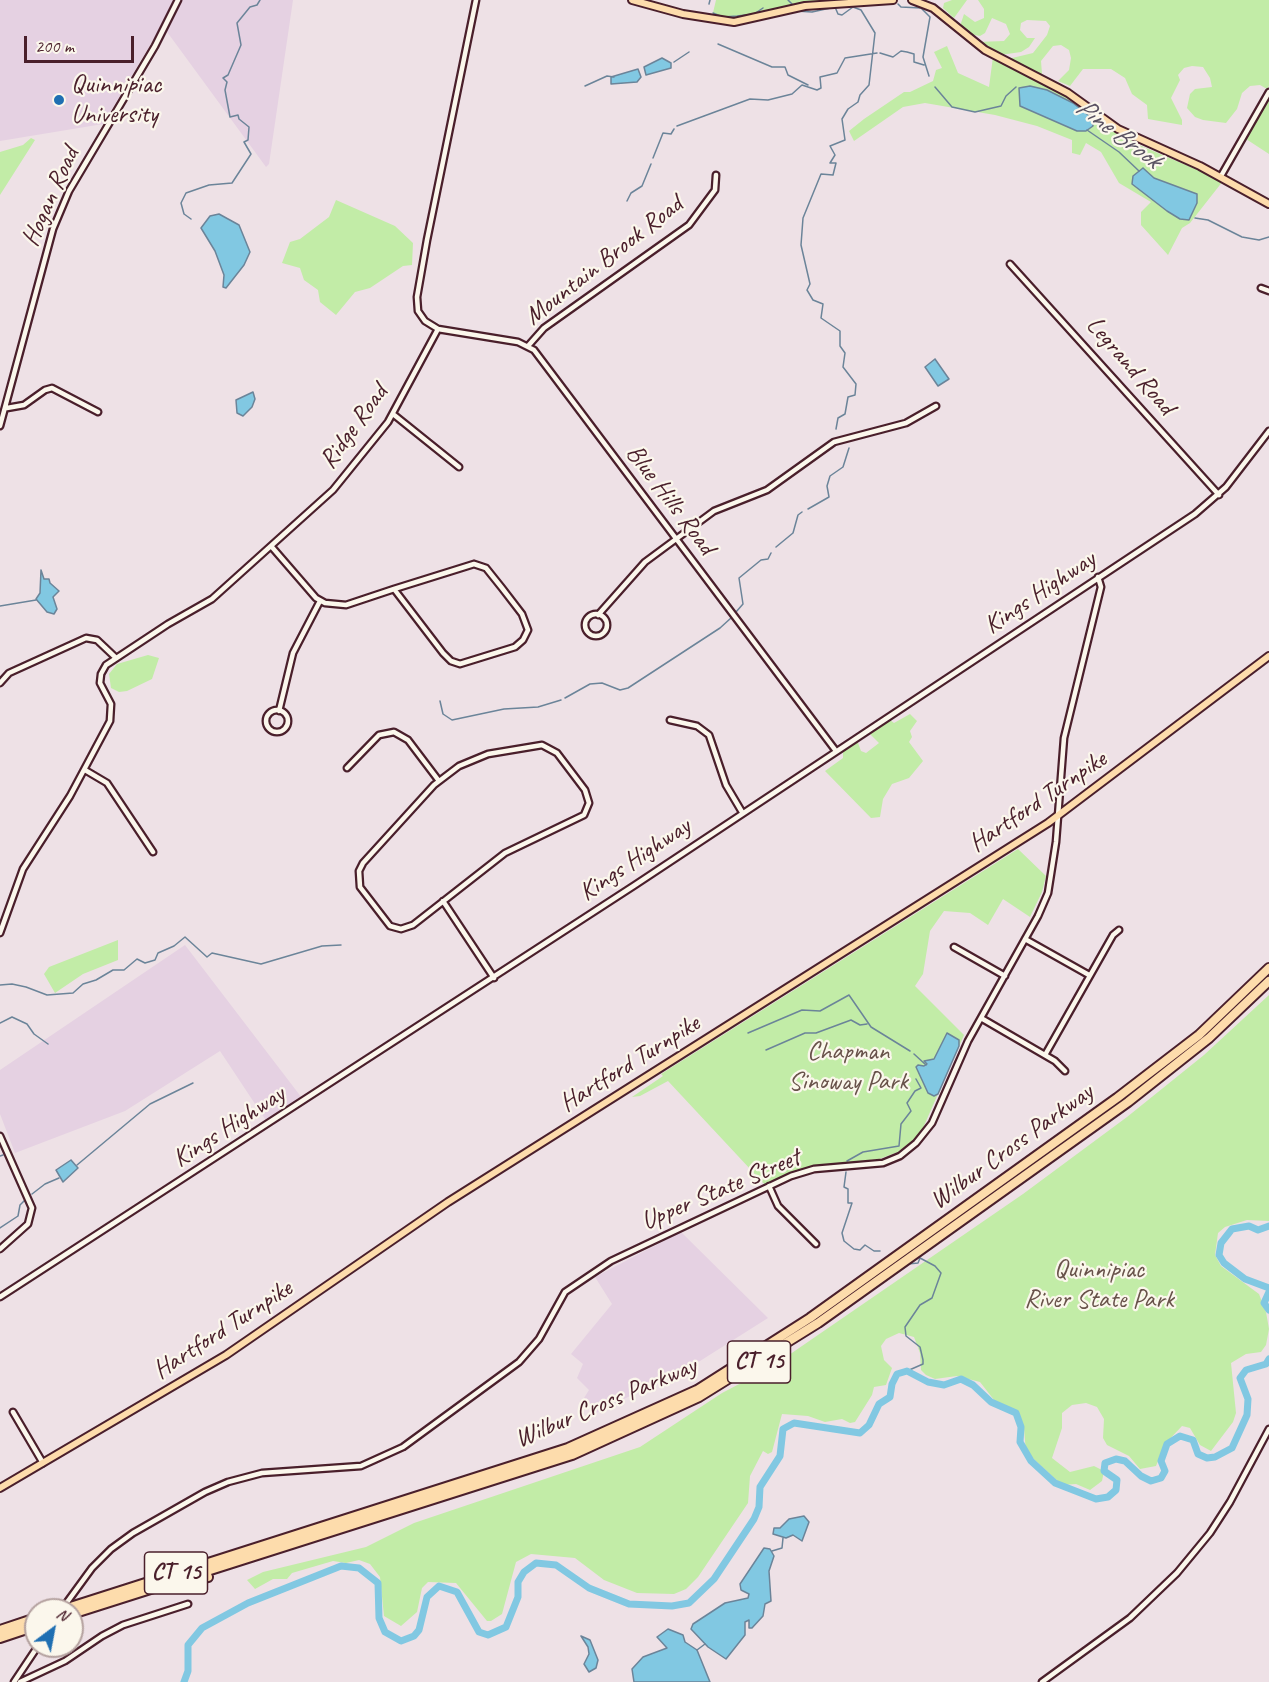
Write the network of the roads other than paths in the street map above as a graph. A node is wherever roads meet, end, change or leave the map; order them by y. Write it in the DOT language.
graph roads {
  1 [pos="178,0"];
  2 [pos="476,0"];
  3 [pos="632,0"];
  4 [pos="893,0"];
  5 [pos="912,0"];
  6 [pos="1269,92"];
  7 [pos="716,175"];
  8 [pos="1221,176"];
  9 [pos="1269,204"];
  10 [pos="1010,264"];
  11 [pos="1261,288"];
  12 [pos="1269,291"];
  13 [pos="438,329"];
  14 [pos="528,346"];
  15 [pos="936,406"];
  16 [pos="6,408"];
  17 [pos="98,412"];
  18 [pos="393,414"];
  19 [pos="0,426"];
  20 [pos="1269,431"];
  21 [pos="459,467"];
  22 [pos="1219,495"];
  23 [pos="676,540"];
  24 [pos="271,546"];
  25 [pos="1098,577"];
  26 [pos="394,589"];
  27 [pos="320,601"];
  28 [pos="598,615"];
  29 [pos="1269,656"];
  30 [pos="115,657"];
  31 [pos="0,671"];
  32 [pos="6,675"];
  33 [pos="0,683"];
  34 [pos="279,711"];
  35 [pos="670,720"];
  36 [pos="836,751"];
  37 [pos="347,768"];
  38 [pos="85,770"];
  39 [pos="439,781"];
  40 [pos="742,812"];
  41 [pos="1058,817"];
  42 [pos="153,852"];
  43 [pos="443,901"];
  44 [pos="1119,930"];
  45 [pos="0,933"];
  46 [pos="1025,939"];
  47 [pos="954,946"];
  48 [pos="1269,968"];
  49 [pos="1089,975"];
  50 [pos="1005,976"];
  51 [pos="494,978"];
  52 [pos="1269,981"];
  53 [pos="981,1018"];
  54 [pos="1045,1055"];
  55 [pos="1065,1071"];
  56 [pos="0,1136"];
  57 [pos="769,1186"];
  58 [pos="816,1244"];
  59 [pos="0,1250"];
  60 [pos="0,1297"];
  61 [pos="13,1412"];
  62 [pos="1269,1429"];
  63 [pos="43,1463"];
  64 [pos="0,1488"];
  65 [pos="291,1536"];
  66 [pos="305,1539"];
  67 [pos="245,1545"];
  68 [pos="272,1556"];
  69 [pos="180,1564"];
  70 [pos="208,1577"];
  71 [pos="138,1585"];
  72 [pos="164,1585"];
  73 [pos="70,1598"];
  74 [pos="84,1602"];
  75 [pos="188,1604"];
  76 [pos="84,1610"];
  77 [pos="24,1622"];
  78 [pos="0,1630"];
  79 [pos="24,1630"];
  80 [pos="0,1638"];
  81 [pos="30,1658"];
  82 [pos="14,1682"];
  83 [pos="20,1682"];
  84 [pos="1042,1682"];
  1 -- 16 [label="street, Hogan Road"];
  2 -- 13 [label="street"];
  3 -- 4 [label="main road"];
  5 -- 8 [label="main road"];
  6 -- 8 [label="street"];
  7 -- 14 [label="street, Mountain Brook Road"];
  8 -- 9 [label="main road"];
  10 -- 22 [label="street, Legrand Road"];
  11 -- 12 [label="street"];
  13 -- 14 [label="street"];
  13 -- 18 [label="street, Ridge Road"];
  14 -- 23 [label="street, Blue Hills Road"];
  15 -- 23 [label="street"];
  16 -- 17 [label="street"];
  16 -- 19 [label="street, Hogan Road"];
  18 -- 21 [label="street"];
  18 -- 24 [label="street, Ridge Road"];
  20 -- 22 [label="street, Kings Highway"];
  22 -- 25 [label="street, Kings Highway"];
  23 -- 28 [label="street"];
  23 -- 36 [label="street, Blue Hills Road"];
  24 -- 27 [label="street"];
  24 -- 30 [label="street, Ridge Road"];
  25 -- 36 [label="street, Kings Highway"];
  25 -- 41 [label="street, Upper State Street"];
  26 -- 26 [label="street"];
  26 -- 27 [label="street"];
  27 -- 34 [label="street"];
  28 -- 28 [label="street"];
  29 -- 41 [label="main road, Hartford Turnpike"];
  30 -- 32 [label="street"];
  30 -- 38 [label="street"];
  31 -- 32 [label="street"];
  32 -- 33 [label="street"];
  34 -- 34 [label="street"];
  35 -- 40 [label="street"];
  36 -- 40 [label="street, Kings Highway"];
  37 -- 39 [label="street"];
  38 -- 42 [label="street"];
  38 -- 45 [label="street"];
  39 -- 43 [label="street"];
  39 -- 43 [label="street"];
  40 -- 51 [label="street, Kings Highway"];
  41 -- 46 [label="street, Upper State Street"];
  41 -- 63 [label="main road, Hartford Turnpike"];
  43 -- 51 [label="street"];
  44 -- 49 [label="street"];
  46 -- 49 [label="street"];
  46 -- 50 [label="street, Upper State Street"];
  47 -- 50 [label="street"];
  48 -- 65 [label="highway, Wilbur Cross Parkway / CT 15"];
  49 -- 54 [label="street"];
  50 -- 53 [label="street, Upper State Street"];
  51 -- 60 [label="street, Kings Highway"];
  52 -- 66 [label="highway, Wilbur Cross Parkway / CT 15"];
  53 -- 54 [label="street"];
  53 -- 57 [label="street, Upper State Street"];
  54 -- 55 [label="street"];
  56 -- 59 [label="street"];
  57 -- 58 [label="street"];
  57 -- 73 [label="street, Upper State Street"];
  61 -- 63 [label="street"];
  62 -- 84 [label="street"];
  63 -- 64 [label="main road, Hartford Turnpike"];
  65 -- 67 [label="highway"];
  65 -- 71 [label="highway, Wilbur Cross Parkway / CT 15"];
  66 -- 68 [label="highway"];
  66 -- 72 [label="highway, Wilbur Cross Parkway / CT 15"];
  69 -- 71 [label="highway"];
  70 -- 72 [label="highway"];
  71 -- 74 [label="highway, Wilbur Cross Parkway / CT 15"];
  72 -- 76 [label="highway, Wilbur Cross Parkway / CT 15"];
  75 -- 83 [label="street"];
  77 -- 78 [label="highway"];
  79 -- 80 [label="highway"];
  81 -- 82 [label="street"];
}
